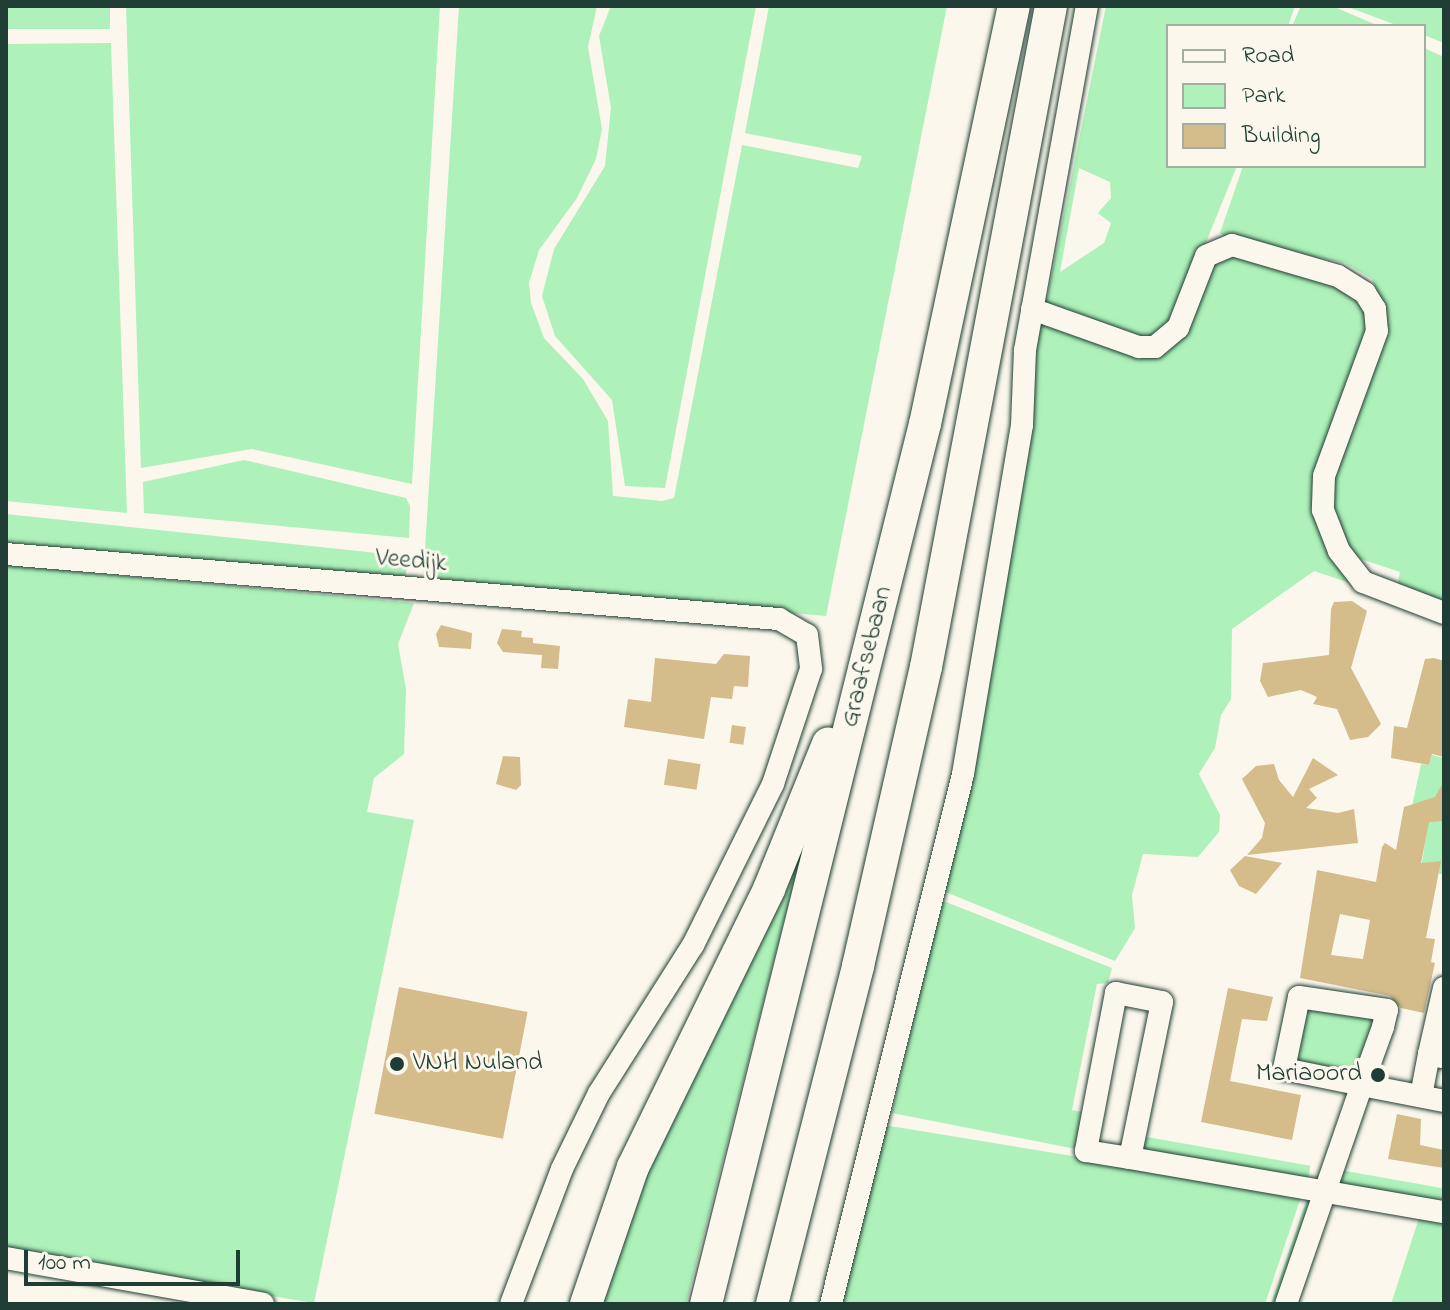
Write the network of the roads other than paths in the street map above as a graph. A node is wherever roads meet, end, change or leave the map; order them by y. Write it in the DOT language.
graph roads {
  1 [pos="1014,6"];
  2 [pos="1051,6"];
  3 [pos="1087,6"];
  4 [pos="1032,309"];
  5 [pos="6,554"];
  6 [pos="1444,613"];
  7 [pos="807,635"];
  8 [pos="869,654"];
  9 [pos="1444,988"];
  10 [pos="1437,1056"];
  11 [pos="1362,1085"];
  12 [pos="1421,1096"];
  13 [pos="1444,1101"];
  14 [pos="1130,1158"];
  15 [pos="1326,1192"];
  16 [pos="1444,1212"];
  17 [pos="785,1255"];
  18 [pos="6,1258"];
  19 [pos="263,1304"];
  20 [pos="511,1304"];
  21 [pos="586,1304"];
  22 [pos="706,1304"];
  23 [pos="772,1304"];
  24 [pos="779,1304"];
  25 [pos="831,1304"];
  26 [pos="1286,1304"];
  1 -- 8 [label="highway, Graafsebaan"];
  2 -- 17 [label="highway"];
  3 -- 4 [label="street"];
  4 -- 6 [label="street"];
  4 -- 25 [label="street"];
  5 -- 7 [label="street, Veedijk"];
  7 -- 20 [label="street, Graafsebaan"];
  8 -- 21 [label="highway"];
  8 -- 22 [label="highway, Graafsebaan"];
  9 -- 10 [label="street"];
  10 -- 12 [label="street"];
  11 -- 11 [label="street"];
  11 -- 12 [label="street"];
  11 -- 15 [label="street"];
  12 -- 13 [label="street"];
  14 -- 14 [label="street"];
  14 -- 15 [label="street"];
  15 -- 16 [label="street"];
  15 -- 26 [label="street"];
  17 -- 23 [label="highway"];
  17 -- 24 [label="highway"];
  18 -- 19 [label="street"];
}
